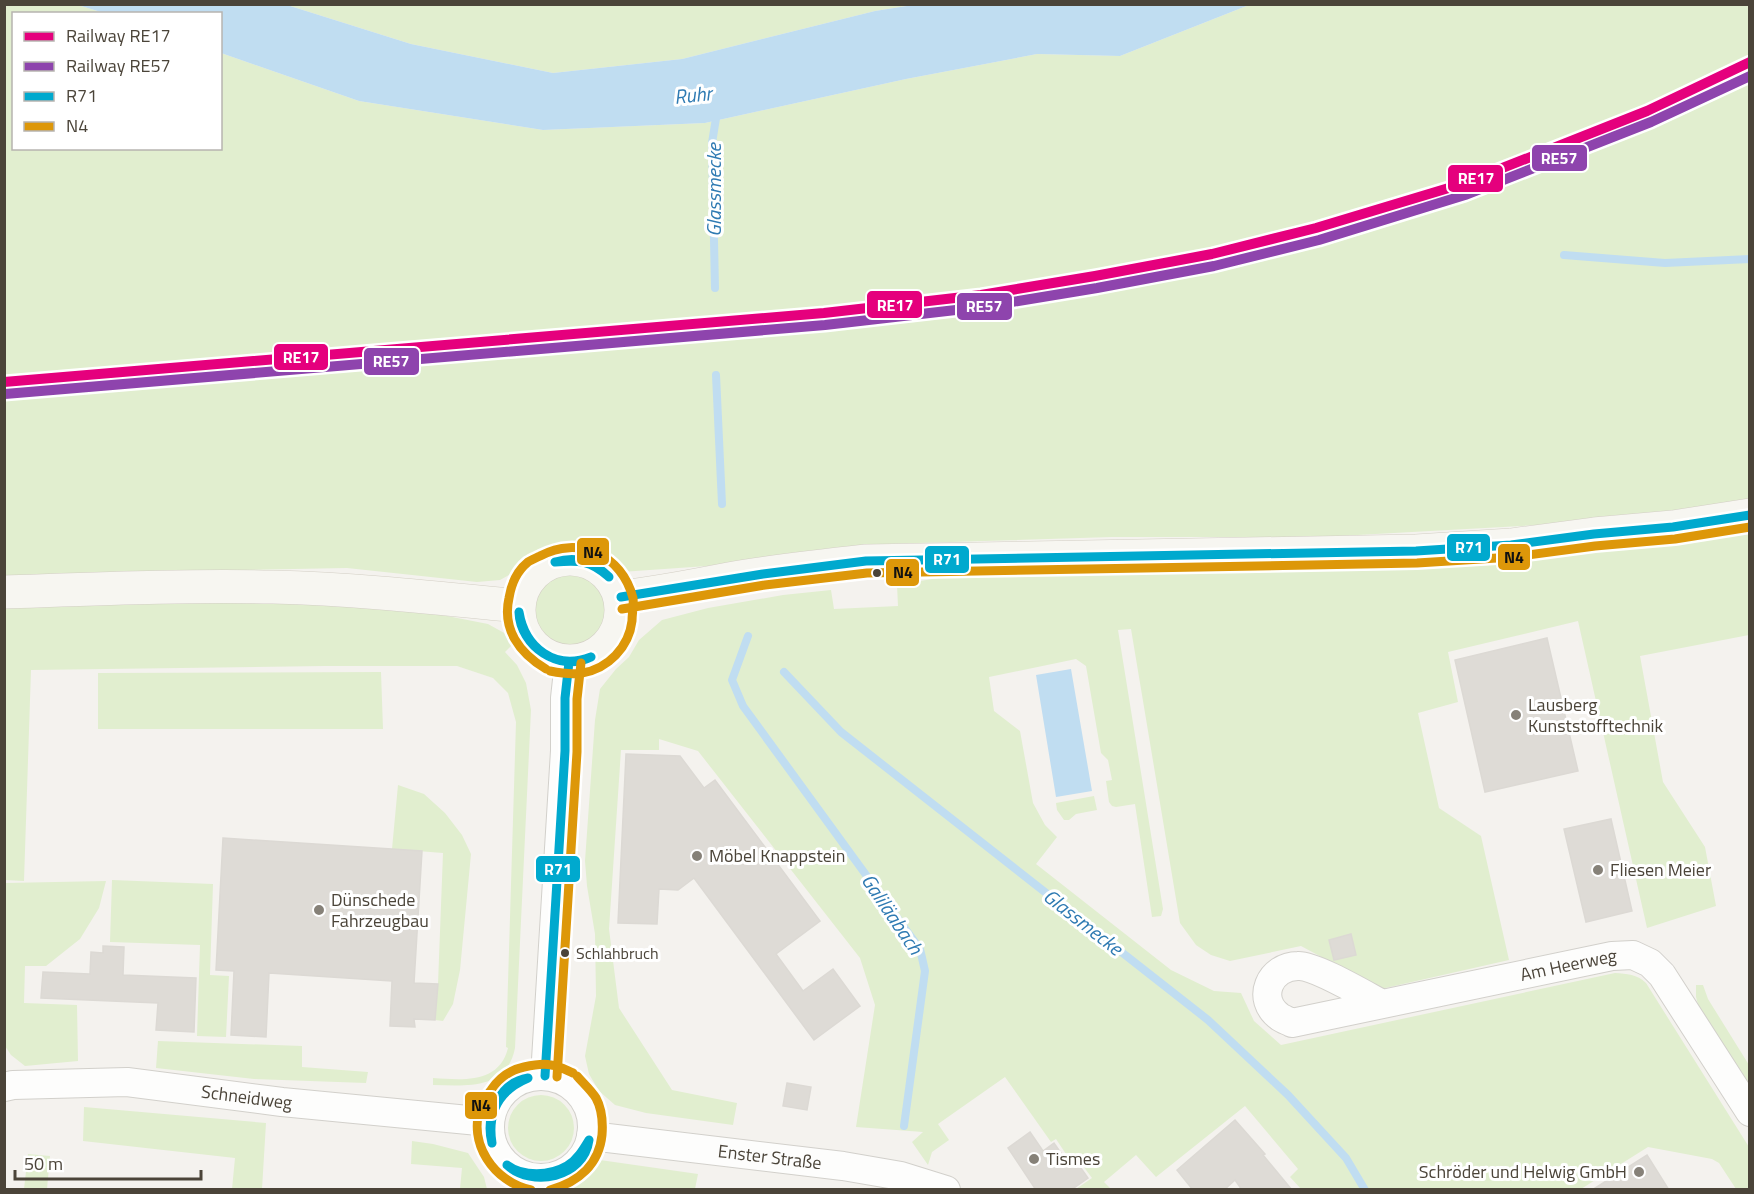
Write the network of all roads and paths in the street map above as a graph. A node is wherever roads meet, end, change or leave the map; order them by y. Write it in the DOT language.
graph roads {
  1 [pos="1749,515"];
  2 [pos="4,592"];
  3 [pos="621,597"];
  4 [pos="519,606"];
  5 [pos="569,662"];
  6 [pos="1382,1004"];
  7 [pos="545,1076"];
  8 [pos="4,1087"];
  9 [pos="1749,1112"];
  10 [pos="489,1122"];
  11 [pos="591,1136"];
  12 [pos="531,1184"];
  13 [pos="946,1190"];
  1 -- 3 [label="main road"];
  2 -- 4 [label="main road"];
  3 -- 4 [label="main road"];
  3 -- 5 [label="main road"];
  4 -- 5 [label="main road"];
  5 -- 7 [label="street"];
  6 -- 9 [label="street, Am Heerweg"];
  7 -- 10 [label="street"];
  7 -- 11 [label="street"];
  8 -- 10 [label="street, Schneidweg"];
  10 -- 12 [label="street"];
  11 -- 12 [label="street"];
  11 -- 13 [label="street, Enster Straße"];
}
